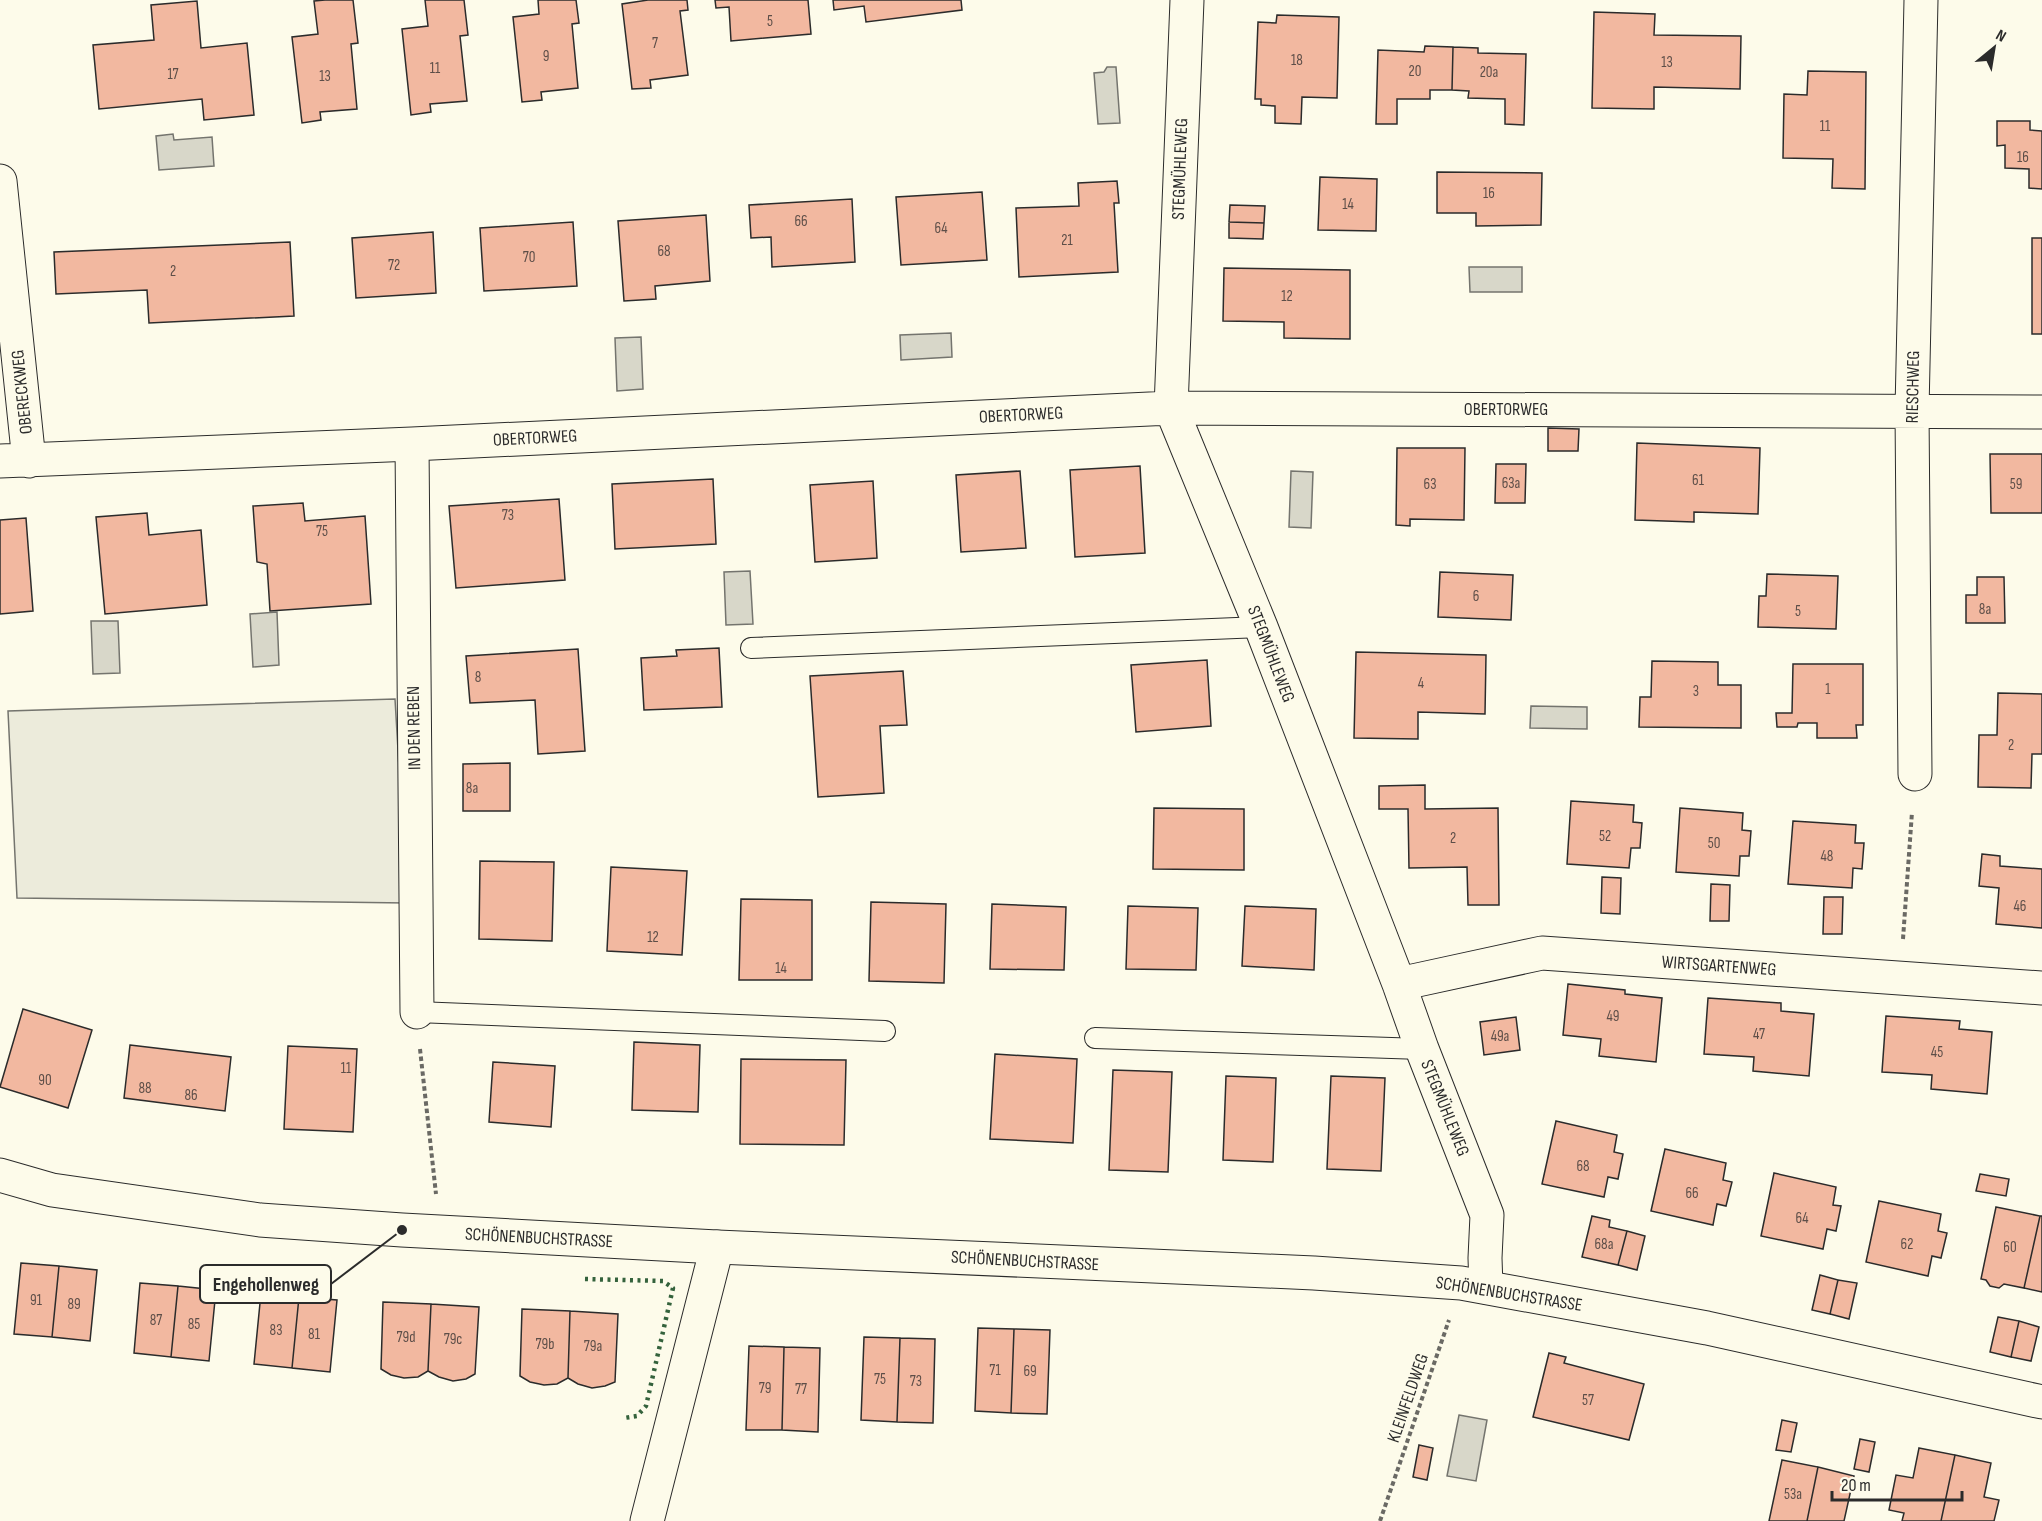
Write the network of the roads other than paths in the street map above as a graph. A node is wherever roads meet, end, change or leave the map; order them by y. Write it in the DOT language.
graph roads {
  1 [pos="1187,0"];
  2 [pos="1921,0"];
  3 [pos="0,181"];
  4 [pos="1171,408"];
  5 [pos="1912,410"];
  6 [pos="2042,412"];
  7 [pos="412,444"];
  8 [pos="15,461"];
  9 [pos="1261,627"];
  10 [pos="751,648"];
  11 [pos="1915,774"];
  12 [pos="1399,984"];
  13 [pos="2042,988"];
  14 [pos="417,1012"];
  15 [pos="885,1031"];
  16 [pos="1095,1038"];
  17 [pos="1422,1049"];
  18 [pos="0,1175"];
  19 [pos="717,1247"];
  20 [pos="1474,1285"];
  21 [pos="2042,1402"];
  22 [pos="647,1521"];
  1 -- 4 [label="street, STEGMÜHLEWEG"];
  2 -- 5 [label="street, RIESCHWEG"];
  3 -- 8 [label="street, OBERECKWEG"];
  4 -- 5 [label="street, OBERTORWEG"];
  4 -- 7 [label="street, OBERTORWEG"];
  4 -- 9 [label="street, STEGMÜHLEWEG"];
  5 -- 6 [label="street, OBERTORWEG"];
  5 -- 11 [label="street, RIESCHWEG"];
  7 -- 8 [label="street, OBERTORWEG"];
  7 -- 14 [label="street, IN DEN REBEN"];
  9 -- 10 [label="lane"];
  9 -- 12 [label="street, STEGMÜHLEWEG"];
  12 -- 13 [label="street, WIRTSGARTENWEG"];
  12 -- 17 [label="street, STEGMÜHLEWEG"];
  14 -- 15 [label="lane"];
  16 -- 17 [label="lane"];
  17 -- 20 [label="street, STEGMÜHLEWEG"];
  18 -- 19 [label="street, SCHÖNENBUCHSTRASSE"];
  19 -- 20 [label="street, SCHÖNENBUCHSTRASSE"];
  19 -- 22 [label="street"];
  20 -- 21 [label="street, SCHÖNENBUCHSTRASSE"];
}
